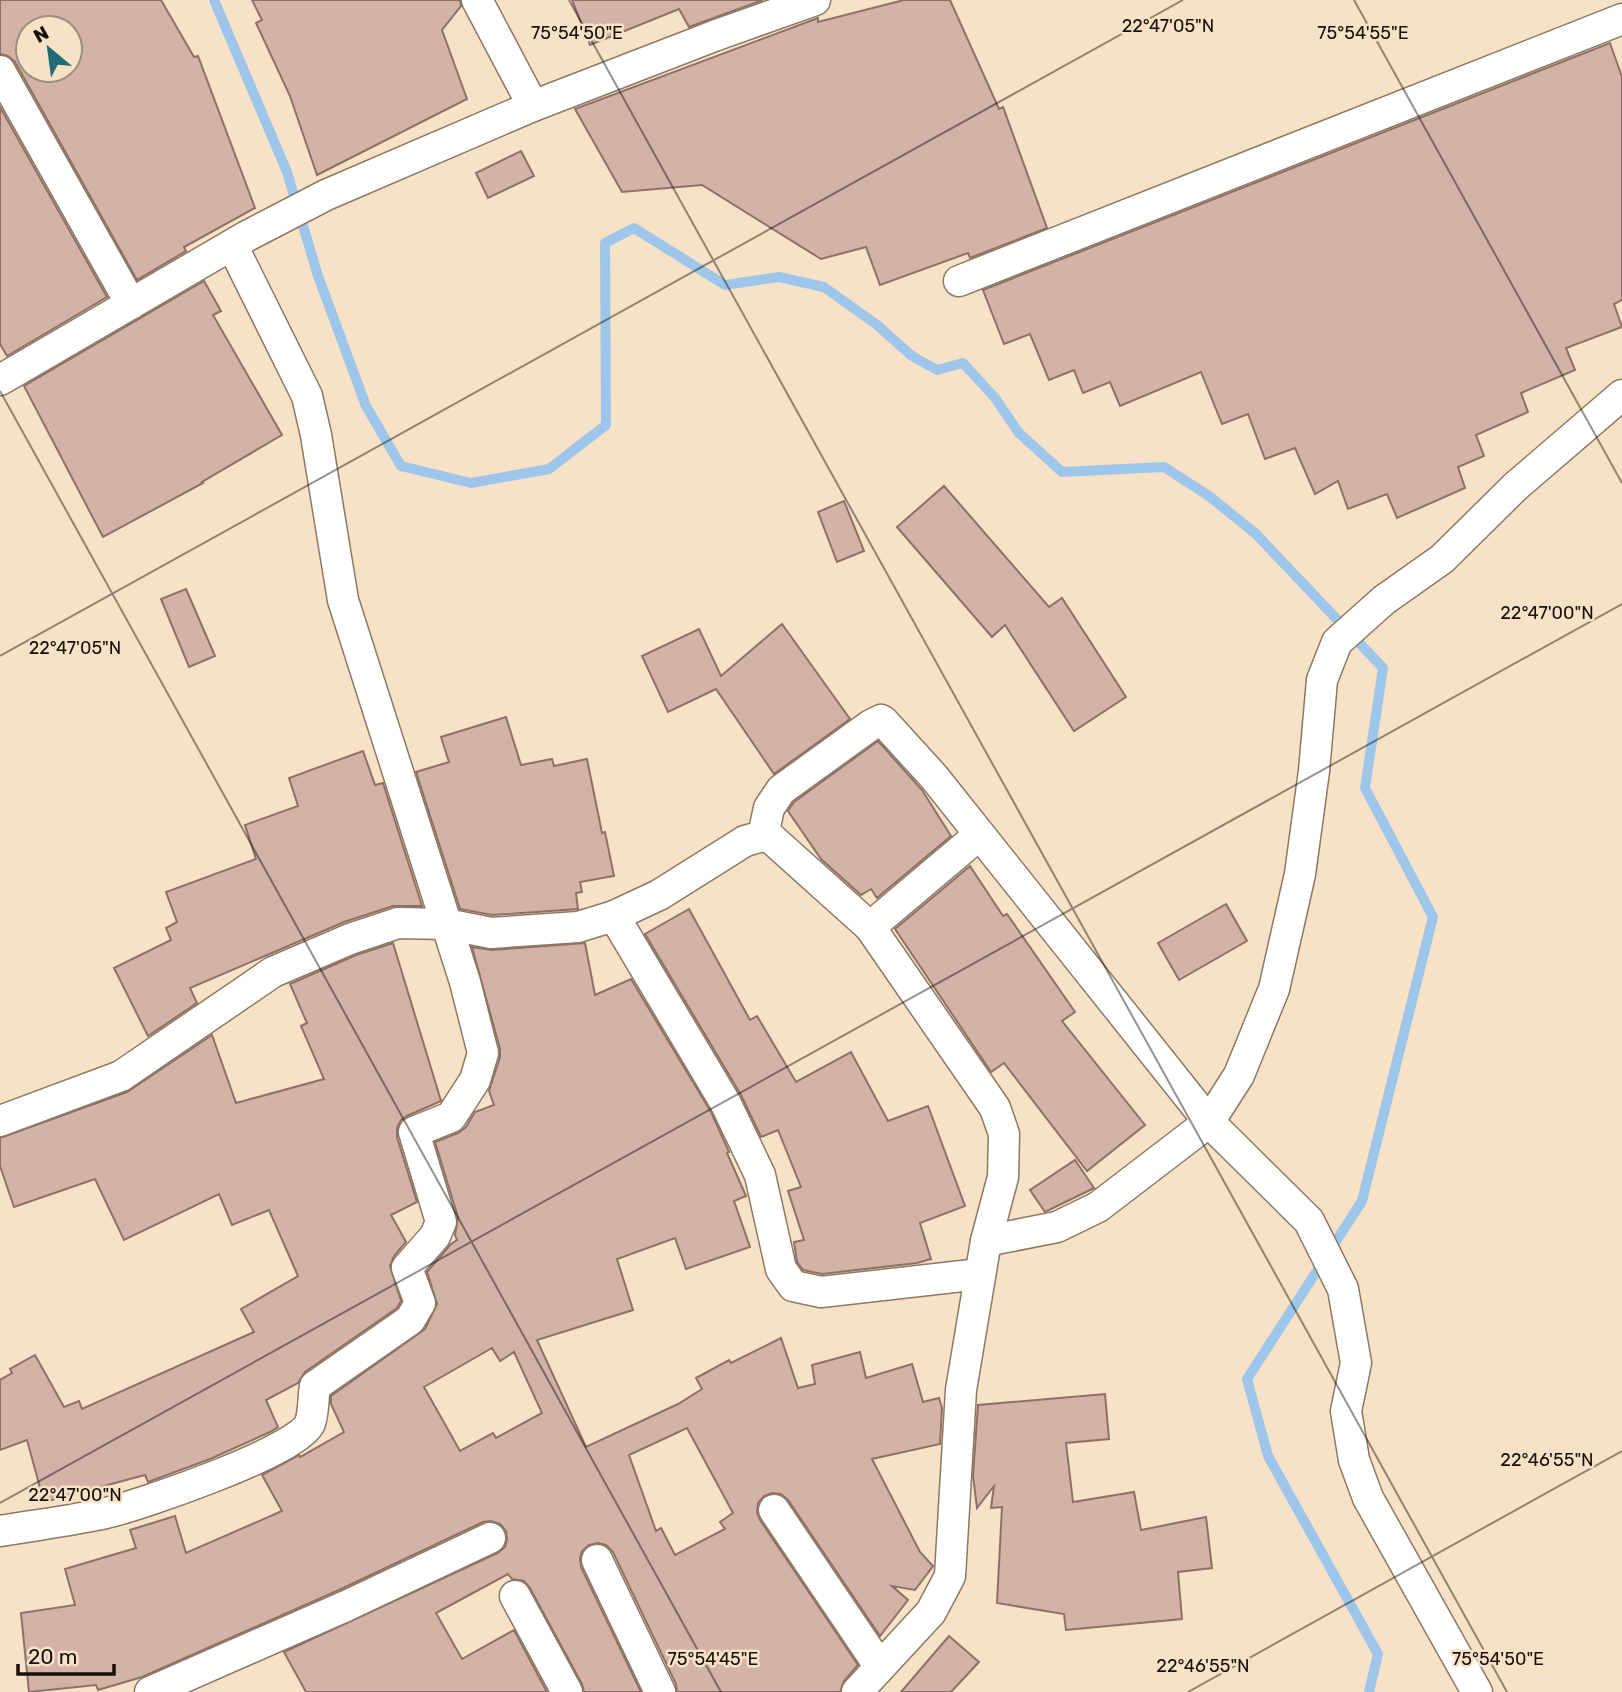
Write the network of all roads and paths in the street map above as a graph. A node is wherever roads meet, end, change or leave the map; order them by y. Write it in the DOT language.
graph roads {
  1 [pos="477,0"];
  2 [pos="815,0"];
  3 [pos="1622,19"];
  4 [pos="0,71"];
  5 [pos="533,106"];
  6 [pos="240,240"];
  7 [pos="959,281"];
  8 [pos="131,304"];
  9 [pos="0,380"];
  10 [pos="1622,395"];
  11 [pos="979,835"];
  12 [pos="763,836"];
  13 [pos="614,916"];
  14 [pos="446,924"];
  15 [pos="870,927"];
  16 [pos="0,1121"];
  17 [pos="1209,1122"];
  18 [pos="986,1241"];
  19 [pos="980,1274"];
  20 [pos="774,1510"];
  21 [pos="0,1531"];
  22 [pos="490,1538"];
  23 [pos="597,1560"];
  24 [pos="515,1597"];
  25 [pos="880,1667"];
  26 [pos="150,1692"];
  27 [pos="567,1692"];
  28 [pos="660,1692"];
  29 [pos="857,1692"];
  30 [pos="1477,1692"];
  1 -- 5 [label="street"];
  2 -- 5 [label="street"];
  3 -- 7 [label="street"];
  4 -- 8 [label="street"];
  5 -- 6 [label="street"];
  6 -- 8 [label="street"];
  6 -- 14 [label="street"];
  8 -- 9 [label="street"];
  10 -- 17 [label="street"];
  11 -- 12 [label="street"];
  11 -- 15 [label="street"];
  11 -- 17 [label="street"];
  12 -- 13 [label="street"];
  12 -- 15 [label="street"];
  13 -- 14 [label="street"];
  13 -- 19 [label="street"];
  14 -- 16 [label="street"];
  14 -- 21 [label="street"];
  15 -- 18 [label="street"];
  17 -- 18 [label="street"];
  17 -- 30 [label="street"];
  18 -- 19 [label="street"];
  19 -- 25 [label="street"];
  20 -- 25 [label="street"];
  22 -- 26 [label="street"];
  23 -- 28 [label="street"];
  24 -- 27 [label="street"];
  25 -- 29 [label="street"];
}
